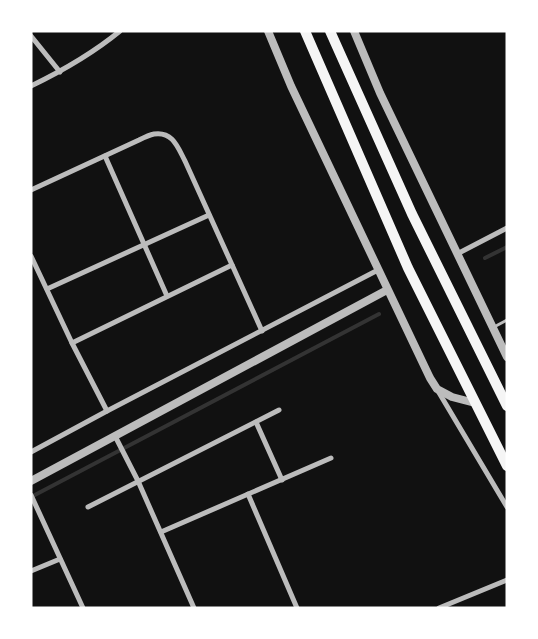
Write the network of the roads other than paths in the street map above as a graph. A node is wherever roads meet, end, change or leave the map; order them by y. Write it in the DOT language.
graph roads {
  1 [pos="120,31"];
  2 [pos="268,31"];
  3 [pos="305,31"];
  4 [pos="330,31"];
  5 [pos="354,31"];
  6 [pos="31,36"];
  7 [pos="60,72"];
  8 [pos="31,86"];
  9 [pos="104,156"];
  10 [pos="31,190"];
  11 [pos="209,215"];
  12 [pos="507,228"];
  13 [pos="144,245"];
  14 [pos="457,254"];
  15 [pos="31,256"];
  16 [pos="232,265"];
  17 [pos="378,270"];
  18 [pos="47,290"];
  19 [pos="387,290"];
  20 [pos="167,296"];
  21 [pos="507,320"];
  22 [pos="493,328"];
  23 [pos="262,331"];
  24 [pos="72,343"];
  25 [pos="507,357"];
  26 [pos="437,389"];
  27 [pos="475,403"];
  28 [pos="507,406"];
  29 [pos="280,410"];
  30 [pos="107,411"];
  31 [pos="256,422"];
  32 [pos="115,436"];
  33 [pos="31,452"];
  34 [pos="332,458"];
  35 [pos="507,466"];
  36 [pos="282,480"];
  37 [pos="31,481"];
  38 [pos="138,482"];
  39 [pos="248,494"];
  40 [pos="31,495"];
  41 [pos="507,506"];
  42 [pos="88,507"];
  43 [pos="161,532"];
  44 [pos="60,559"];
  45 [pos="31,571"];
  46 [pos="507,580"];
  47 [pos="83,608"];
  48 [pos="194,608"];
  49 [pos="297,608"];
  50 [pos="439,608"];
  1 -- 7 [label="street"];
  2 -- 17 [label="street"];
  3 -- 27 [label="highway"];
  4 -- 28 [label="highway"];
  5 -- 14 [label="street"];
  6 -- 7 [label="street"];
  7 -- 8 [label="street"];
  9 -- 10 [label="street"];
  9 -- 11 [label="street"];
  9 -- 13 [label="street"];
  11 -- 13 [label="street"];
  11 -- 16 [label="street"];
  12 -- 14 [label="street"];
  13 -- 18 [label="street"];
  13 -- 20 [label="street"];
  14 -- 22 [label="street"];
  15 -- 18 [label="street"];
  16 -- 20 [label="street"];
  16 -- 23 [label="street"];
  17 -- 19 [label="street"];
  17 -- 23 [label="street"];
  18 -- 24 [label="street"];
  19 -- 26 [label="street"];
  19 -- 32 [label="street"];
  20 -- 24 [label="street"];
  21 -- 22 [label="lane"];
  22 -- 25 [label="street"];
  23 -- 30 [label="street"];
  24 -- 30 [label="street"];
  26 -- 27 [label="street"];
  26 -- 41 [label="street"];
  27 -- 35 [label="highway"];
  29 -- 31 [label="street"];
  30 -- 33 [label="street"];
  31 -- 36 [label="street"];
  31 -- 38 [label="street"];
  32 -- 37 [label="street"];
  32 -- 38 [label="street"];
  34 -- 36 [label="street"];
  36 -- 39 [label="street"];
  38 -- 42 [label="street"];
  38 -- 43 [label="street"];
  39 -- 43 [label="street"];
  39 -- 49 [label="street"];
  40 -- 44 [label="street"];
  43 -- 48 [label="street"];
  44 -- 45 [label="street"];
  44 -- 47 [label="street"];
  46 -- 50 [label="street"];
}
